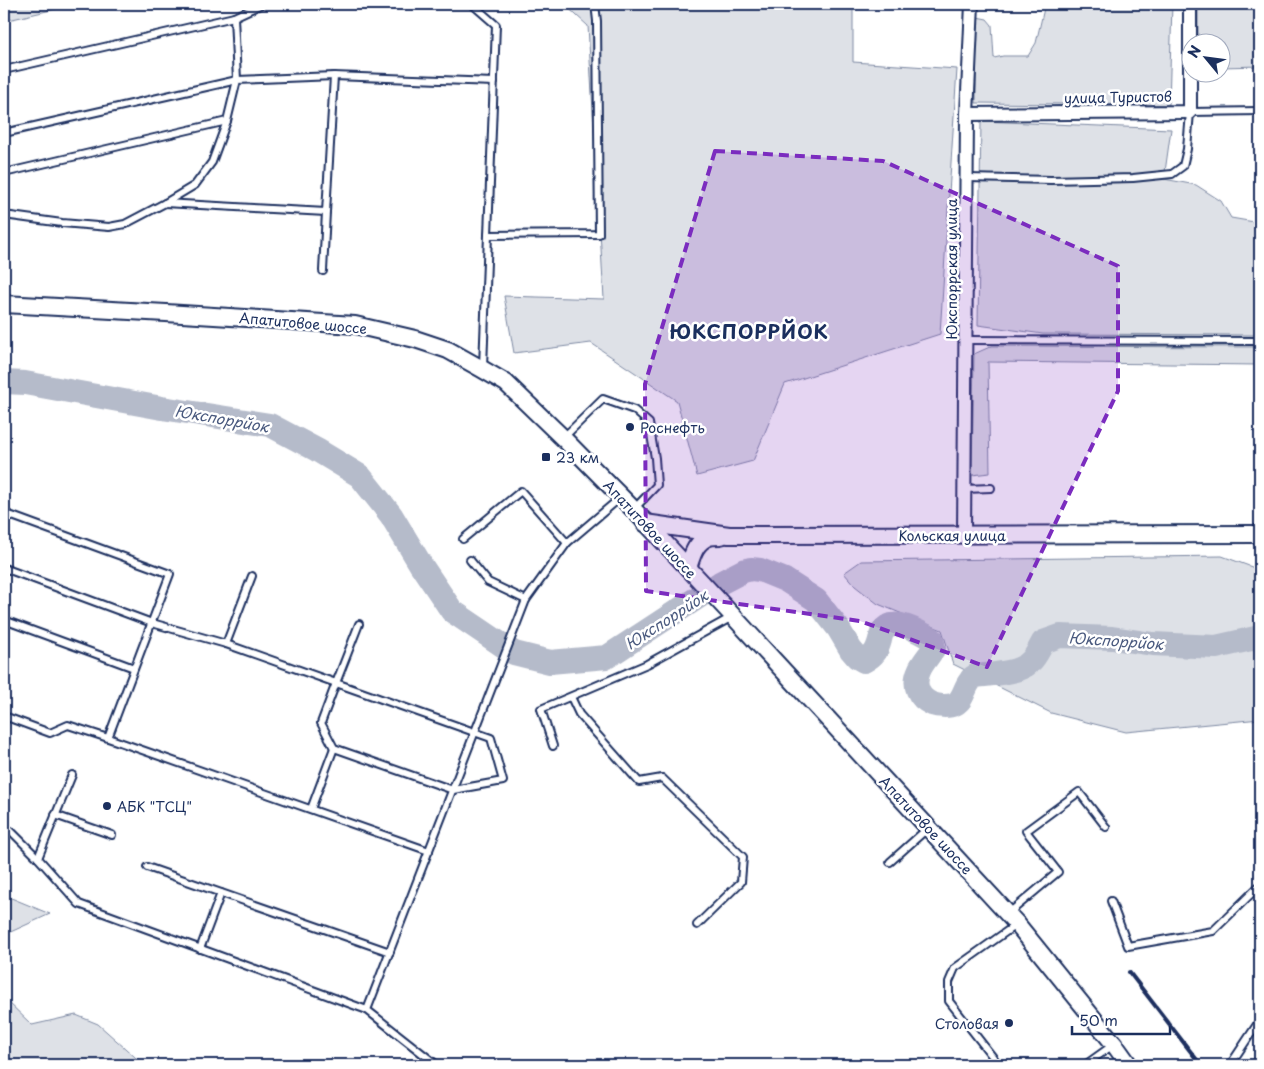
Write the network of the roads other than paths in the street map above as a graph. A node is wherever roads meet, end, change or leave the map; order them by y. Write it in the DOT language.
graph roads {
  1 [pos="262,4"];
  2 [pos="472,4"];
  3 [pos="595,4"];
  4 [pos="972,4"];
  5 [pos="1190,4"];
  6 [pos="234,17"];
  7 [pos="4,70"];
  8 [pos="334,76"];
  9 [pos="237,80"];
  10 [pos="494,82"];
  11 [pos="1260,111"];
  12 [pos="1190,112"];
  13 [pos="967,114"];
  14 [pos="227,121"];
  15 [pos="4,133"];
  16 [pos="4,173"];
  17 [pos="967,178"];
  18 [pos="165,203"];
  19 [pos="326,212"];
  20 [pos="4,215"];
  21 [pos="488,236"];
  22 [pos="323,271"];
  23 [pos="4,304"];
  24 [pos="966,340"];
  25 [pos="1260,341"];
  26 [pos="482,369"];
  27 [pos="563,438"];
  28 [pos="991,488"];
  29 [pos="964,489"];
  30 [pos="621,497"];
  31 [pos="634,510"];
  32 [pos="4,513"];
  33 [pos="645,522"];
  34 [pos="1260,534"];
  35 [pos="729,535"];
  36 [pos="964,535"];
  37 [pos="463,539"];
  38 [pos="567,543"];
  39 [pos="470,560"];
  40 [pos="4,568"];
  41 [pos="692,573"];
  42 [pos="252,576"];
  43 [pos="526,601"];
  44 [pos="733,616"];
  45 [pos="4,620"];
  46 [pos="152,623"];
  47 [pos="359,624"];
  48 [pos="226,644"];
  49 [pos="134,668"];
  50 [pos="336,683"];
  51 [pos="571,696"];
  52 [pos="4,716"];
  53 [pos="475,732"];
  54 [pos="108,738"];
  55 [pos="552,746"];
  56 [pos="334,748"];
  57 [pos="72,775"];
  58 [pos="453,790"];
  59 [pos="311,809"];
  60 [pos="55,815"];
  61 [pos="4,822"];
  62 [pos="1106,826"];
  63 [pos="4,828"];
  64 [pos="928,828"];
  65 [pos="11,831"];
  66 [pos="112,835"];
  67 [pos="429,851"];
  68 [pos="38,858"];
  69 [pos="890,862"];
  70 [pos="147,866"];
  71 [pos="1260,887"];
  72 [pos="221,893"];
  73 [pos="1111,901"];
  74 [pos="1012,919"];
  75 [pos="697,925"];
  76 [pos="200,949"];
  77 [pos="390,952"];
  78 [pos="367,1010"];
  79 [pos="1260,1020"];
  80 [pos="1114,1044"];
  81 [pos="437,1065"];
  82 [pos="999,1065"];
  83 [pos="1085,1065"];
  84 [pos="1129,1065"];
  85 [pos="1228,1065"];
  1 -- 6 [label="lane"];
  2 -- 10 [label="lane"];
  3 -- 21 [label="lane"];
  4 -- 13 [label="street, Юкспоррская улица"];
  5 -- 12 [label="street, улица Туристов"];
  6 -- 7 [label="lane"];
  6 -- 9 [label="lane"];
  8 -- 9 [label="lane"];
  8 -- 10 [label="lane"];
  8 -- 19 [label="lane"];
  9 -- 14 [label="lane"];
  9 -- 15 [label="lane"];
  10 -- 21 [label="lane"];
  11 -- 12 [label="lane"];
  12 -- 13 [label="street, улица Туристов"];
  12 -- 17 [label="lane"];
  13 -- 17 [label="street, Юкспоррская улица"];
  14 -- 16 [label="lane"];
  14 -- 18 [label="lane"];
  17 -- 24 [label="street, Юкспоррская улица"];
  18 -- 19 [label="lane"];
  18 -- 20 [label="lane"];
  19 -- 22 [label="lane"];
  21 -- 26 [label="lane"];
  23 -- 26 [label="street, Апатитовое шоссе"];
  24 -- 25 [label="lane"];
  24 -- 29 [label="street, Юкспоррская улица"];
  26 -- 27 [label="street, Апатитовое шоссе"];
  27 -- 30 [label="street, Апатитовое шоссе"];
  27 -- 31 [label="lane"];
  28 -- 29 [label="lane"];
  29 -- 36 [label="street, Юкспоррская улица"];
  30 -- 31 [label="street, Апатитовое шоссе"];
  30 -- 38 [label="lane"];
  31 -- 33 [label="street, Апатитовое шоссе"];
  32 -- 46 [label="lane"];
  33 -- 35 [label="street, Кольская улица"];
  33 -- 41 [label="street, Апатитовое шоссе"];
  34 -- 36 [label="street, Кольская улица"];
  35 -- 36 [label="street, Кольская улица"];
  35 -- 41 [label="street"];
  37 -- 38 [label="lane"];
  38 -- 43 [label="lane"];
  39 -- 43 [label="lane"];
  40 -- 46 [label="lane"];
  41 -- 44 [label="street, Апатитовое шоссе"];
  42 -- 48 [label="lane"];
  43 -- 53 [label="lane"];
  44 -- 51 [label="lane"];
  44 -- 64 [label="street, Апатитовое шоссе"];
  45 -- 49 [label="lane"];
  46 -- 48 [label="lane"];
  46 -- 49 [label="lane"];
  47 -- 50 [label="lane"];
  48 -- 50 [label="lane"];
  49 -- 54 [label="lane"];
  50 -- 53 [label="lane"];
  50 -- 56 [label="lane"];
  51 -- 55 [label="lane"];
  51 -- 75 [label="lane"];
  52 -- 54 [label="lane"];
  53 -- 58 [label="lane"];
  53 -- 58 [label="lane"];
  54 -- 59 [label="lane"];
  56 -- 58 [label="lane"];
  56 -- 59 [label="lane"];
  57 -- 60 [label="lane"];
  58 -- 67 [label="lane"];
  59 -- 67 [label="lane"];
  60 -- 66 [label="lane"];
  60 -- 68 [label="lane"];
  61 -- 65 [label="lane"];
  62 -- 74 [label="lane"];
  63 -- 65 [label="lane"];
  64 -- 69 [label="lane"];
  64 -- 74 [label="street, Апатитовое шоссе"];
  65 -- 68 [label="lane"];
  67 -- 77 [label="lane"];
  68 -- 76 [label="lane"];
  70 -- 72 [label="lane"];
  71 -- 73 [label="lane"];
  72 -- 76 [label="lane"];
  72 -- 77 [label="lane"];
  74 -- 80 [label="street, Апатитовое шоссе"];
  74 -- 82 [label="lane"];
  76 -- 78 [label="lane"];
  77 -- 78 [label="lane"];
  78 -- 81 [label="lane"];
  79 -- 85 [label="lane"];
  80 -- 83 [label="lane"];
  80 -- 84 [label="street, Апатитовое шоссе"];
}
